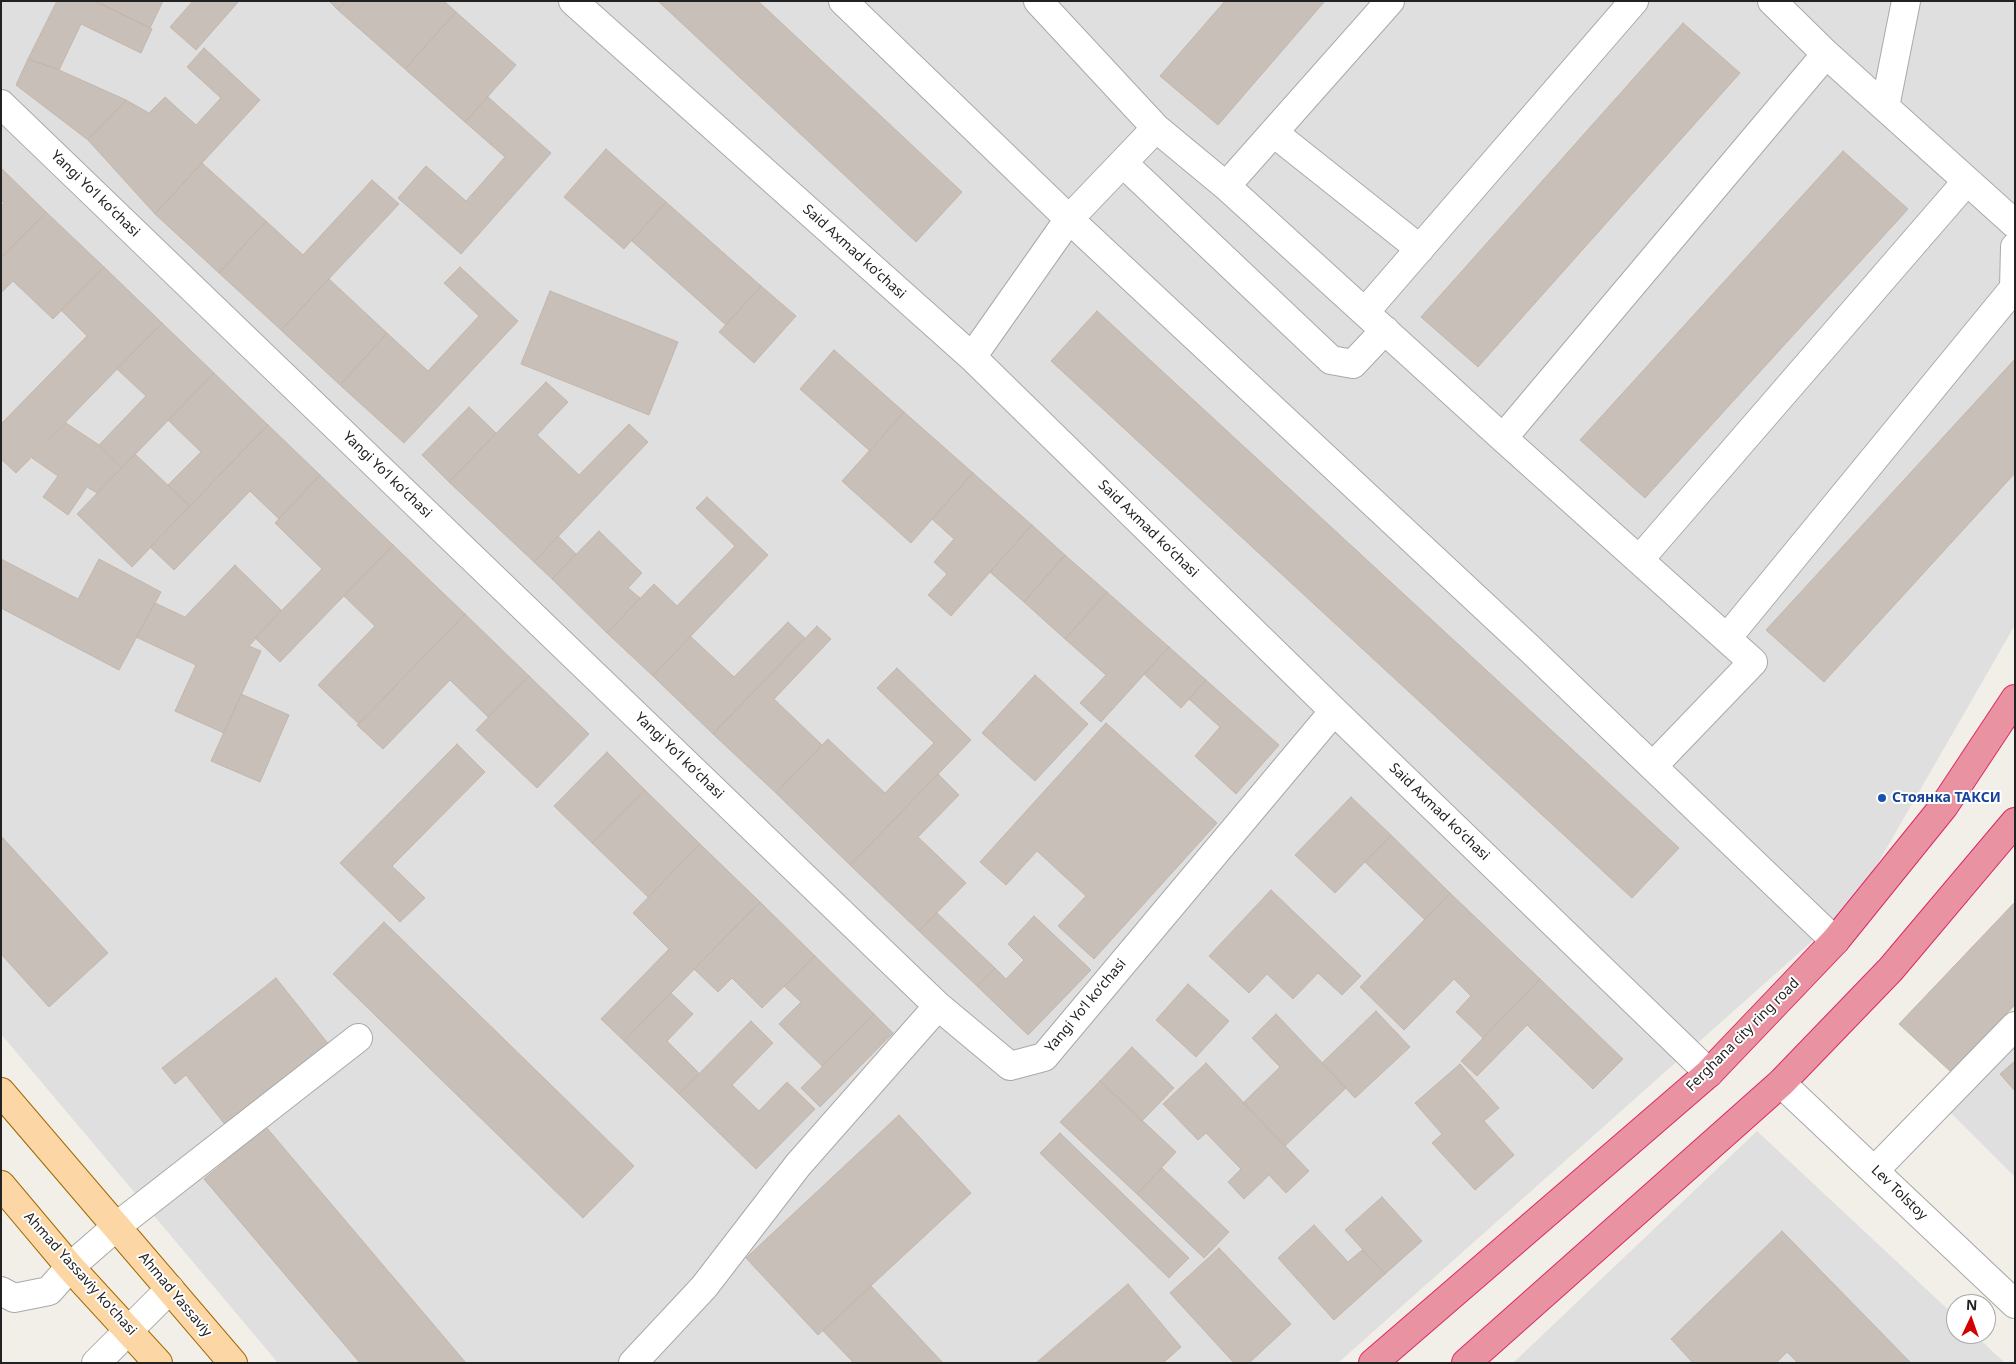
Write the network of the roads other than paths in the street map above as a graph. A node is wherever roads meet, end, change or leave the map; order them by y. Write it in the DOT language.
graph roads {
  1 [pos="573,1"];
  2 [pos="844,1"];
  3 [pos="1038,1"];
  4 [pos="1390,1"];
  5 [pos="1634,1"];
  6 [pos="1772,1"];
  7 [pos="1906,1"];
  8 [pos="1826,54"];
  9 [pos="1,104"];
  10 [pos="1885,107"];
  11 [pos="1156,128"];
  12 [pos="1274,133"];
  13 [pos="1123,163"];
  14 [pos="1967,181"];
  15 [pos="1226,186"];
  16 [pos="1069,219"];
  17 [pos="2015,224"];
  18 [pos="2015,247"];
  19 [pos="1420,249"];
  20 [pos="1365,312"];
  21 [pos="1385,330"];
  22 [pos="972,357"];
  23 [pos="1502,438"];
  24 [pos="1639,560"];
  25 [pos="1727,638"];
  26 [pos="2015,699"];
  27 [pos="1334,711"];
  28 [pos="1653,766"];
  29 [pos="2015,822"];
  30 [pos="1835,941"];
  31 [pos="938,1006"];
  32 [pos="2015,1026"];
  33 [pos="358,1038"];
  34 [pos="1709,1073"];
  35 [pos="1781,1083"];
  36 [pos="1,1092"];
  37 [pos="1874,1170"];
  38 [pos="1,1185"];
  39 [pos="117,1226"];
  40 [pos="70,1267"];
  41 [pos="170,1290"];
  42 [pos="1,1291"];
  43 [pos="2012,1297"];
  44 [pos="129,1329"];
  45 [pos="96,1363"];
  46 [pos="158,1363"];
  47 [pos="233,1363"];
  48 [pos="633,1363"];
  49 [pos="1374,1363"];
  50 [pos="1466,1363"];
  1 -- 22 [label="street, Said Axmad koʻchasi"];
  2 -- 16 [label="street"];
  3 -- 11 [label="street"];
  4 -- 12 [label="street"];
  5 -- 19 [label="street"];
  6 -- 8 [label="street"];
  7 -- 10 [label="street"];
  8 -- 10 [label="street"];
  8 -- 23 [label="street"];
  9 -- 31 [label="street, Yangi Yoʻl koʻchasi"];
  10 -- 14 [label="street"];
  11 -- 13 [label="street"];
  11 -- 15 [label="street"];
  12 -- 15 [label="street"];
  12 -- 19 [label="street"];
  13 -- 16 [label="street"];
  13 -- 21 [label="street"];
  14 -- 17 [label="street"];
  14 -- 24 [label="street"];
  15 -- 20 [label="street"];
  16 -- 22 [label="street"];
  16 -- 28 [label="street"];
  18 -- 25 [label="street"];
  19 -- 20 [label="street"];
  20 -- 21 [label="street"];
  21 -- 23 [label="street"];
  22 -- 27 [label="street, Said Axmad koʻchasi"];
  23 -- 24 [label="street"];
  24 -- 25 [label="street"];
  25 -- 28 [label="street"];
  26 -- 30 [label="highway, Ferghana city ring road"];
  27 -- 31 [label="street, Yangi Yoʻl koʻchasi"];
  27 -- 34 [label="street, Said Axmad koʻchasi"];
  28 -- 30 [label="street"];
  29 -- 35 [label="highway"];
  30 -- 34 [label="highway, Ferghana city ring road"];
  31 -- 48 [label="street"];
  32 -- 37 [label="street"];
  33 -- 39 [label="street"];
  34 -- 49 [label="highway, Ferghana city ring road"];
  35 -- 37 [label="street, Lev Tolstoy"];
  35 -- 50 [label="highway"];
  36 -- 39 [label="main road"];
  37 -- 43 [label="street, Lev Tolstoy"];
  38 -- 40 [label="main road, Ahmad Yassaviy ko'chasi"];
  39 -- 40 [label="street"];
  39 -- 41 [label="main road, Ahmad Yassaviy"];
  40 -- 42 [label="street"];
  40 -- 44 [label="main road, Ahmad Yassaviy ko'chasi"];
  41 -- 44 [label="street"];
  41 -- 47 [label="main road, Ahmad Yassaviy"];
  44 -- 45 [label="street"];
  44 -- 46 [label="main road, Ahmad Yassaviy ko'chasi"];
}
